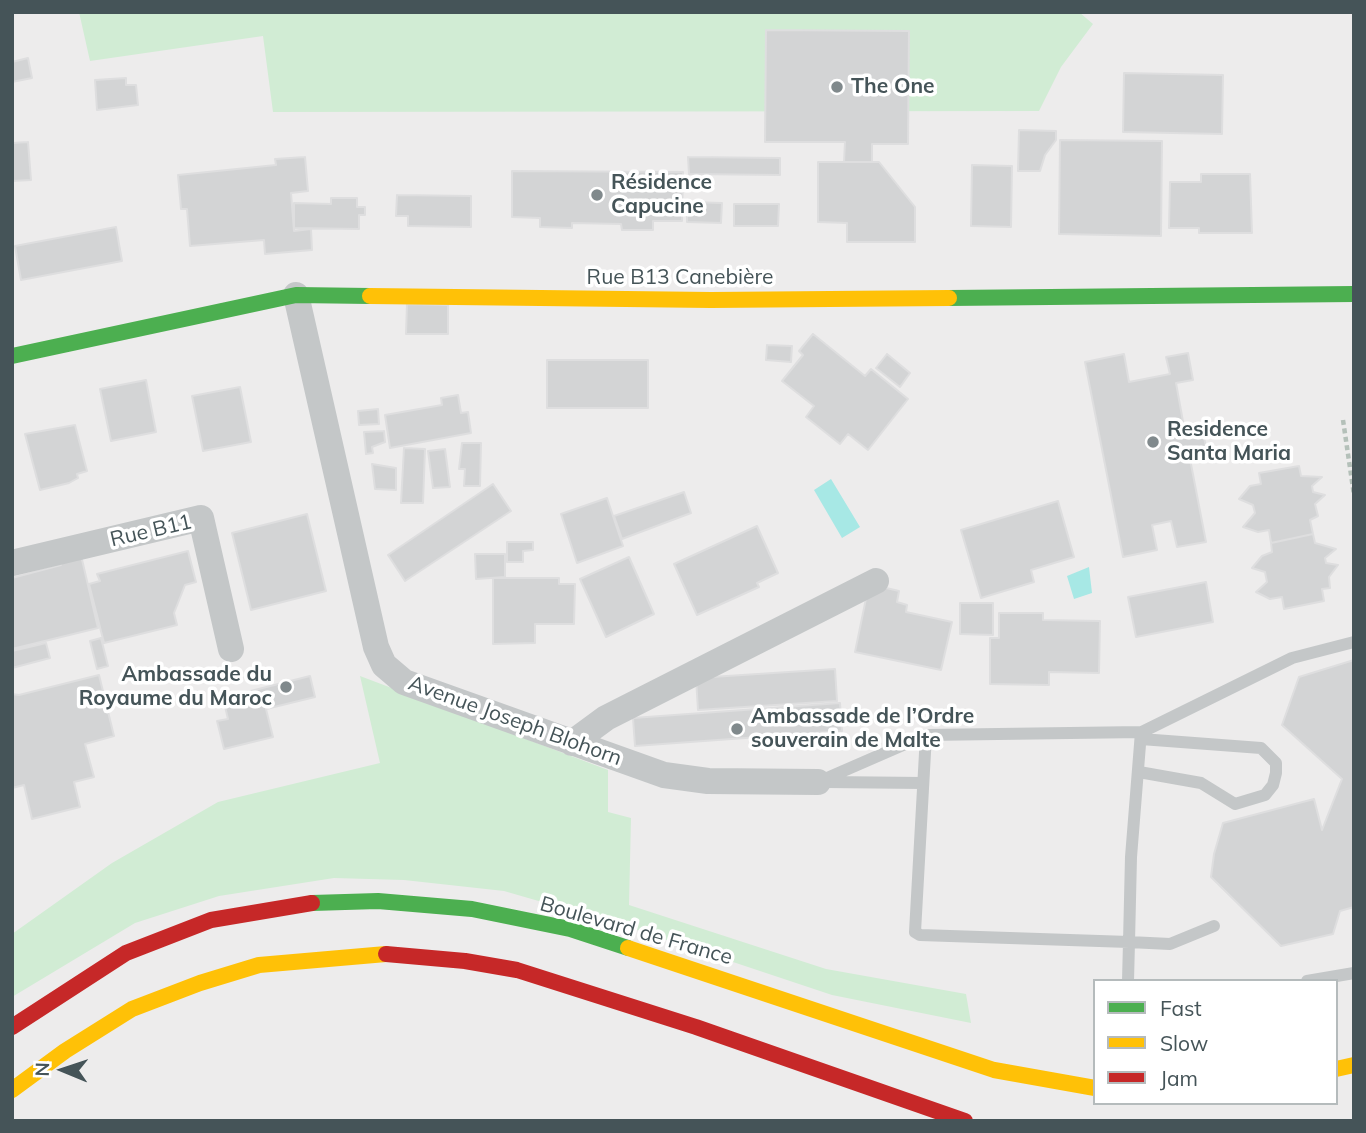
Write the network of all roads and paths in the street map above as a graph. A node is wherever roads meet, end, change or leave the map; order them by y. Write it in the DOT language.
graph roads {
  1 [pos="1354,293"];
  2 [pos="296,295"];
  3 [pos="12,356"];
  4 [pos="1343,420"];
  5 [pos="1354,495"];
  6 [pos="12,563"];
  7 [pos="876,581"];
  8 [pos="1354,642"];
  9 [pos="231,649"];
  10 [pos="926,735"];
  11 [pos="1141,735"];
  12 [pos="572,743"];
  13 [pos="1139,772"];
  14 [pos="818,782"];
  15 [pos="923,783"];
  16 [pos="1214,926"];
  17 [pos="1129,942"];
  18 [pos="1354,973"];
  19 [pos="1128,979"];
  20 [pos="1319,979"];
  21 [pos="12,1027"];
  22 [pos="1093,1088"];
  23 [pos="12,1090"];
  24 [pos="965,1121"];
  1 -- 2 [label="main road, Rue B13 Canebière"];
  2 -- 3 [label="main road, Rue B13 Canebière"];
  2 -- 12 [label="street, Avenue Joseph Blohorn"];
  4 -- 5 [label="path"];
  6 -- 9 [label="street, Rue B11"];
  7 -- 12 [label="street"];
  8 -- 11 [label="lane"];
  10 -- 11 [label="lane"];
  10 -- 14 [label="lane"];
  10 -- 15 [label="lane"];
  11 -- 13 [label="lane"];
  11 -- 13 [label="lane"];
  12 -- 14 [label="street, Avenue Joseph Blohorn"];
  13 -- 17 [label="lane"];
  14 -- 15 [label="lane"];
  15 -- 17 [label="lane"];
  16 -- 17 [label="lane"];
  17 -- 19 [label="lane"];
  18 -- 20 [label="lane"];
  21 -- 22 [label="main road, Boulevard de France"];
  23 -- 24 [label="main road"];
}
